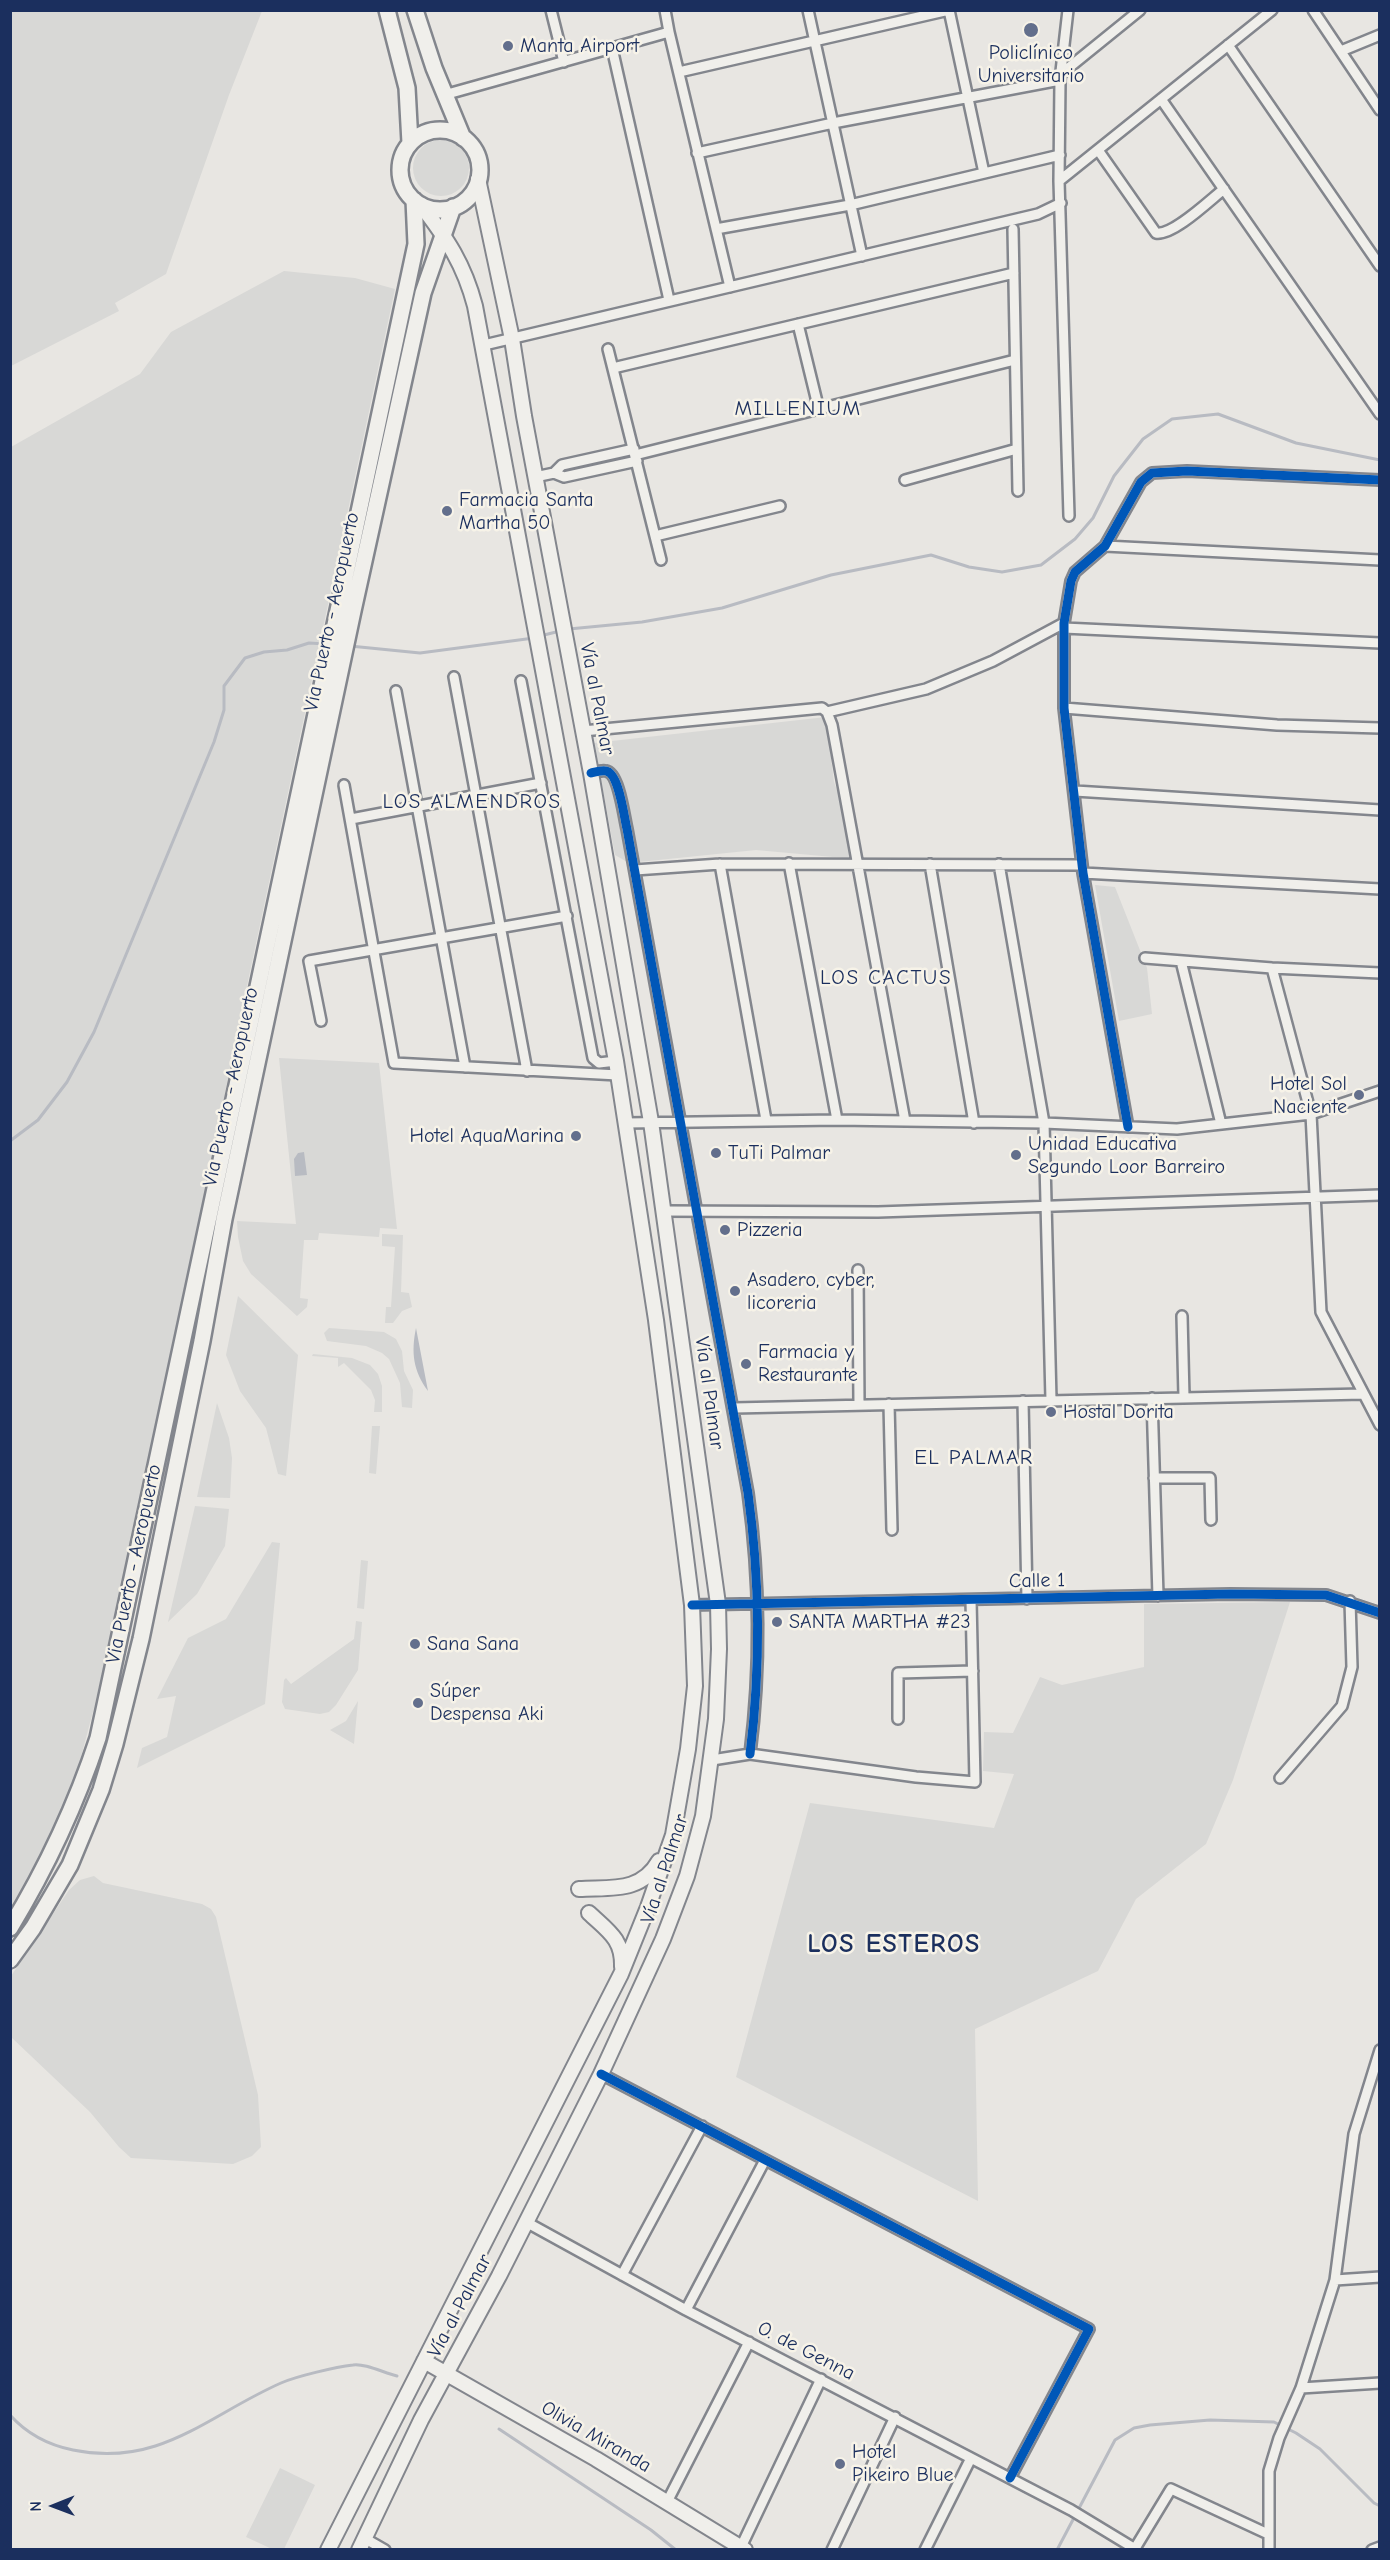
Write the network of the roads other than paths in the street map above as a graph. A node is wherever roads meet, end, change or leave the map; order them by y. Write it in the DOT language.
graph roads {
  1 [pos="387,10"];
  2 [pos="415,10"];
  3 [pos="551,10"];
  4 [pos="665,10"];
  5 [pos="808,10"];
  6 [pos="1068,10"];
  7 [pos="1140,10"];
  8 [pos="1272,10"];
  9 [pos="1312,10"];
  10 [pos="669,32"];
  11 [pos="1380,35"];
  12 [pos="814,43"];
  13 [pos="1228,45"];
  14 [pos="612,48"];
  15 [pos="1341,51"];
  16 [pos="564,62"];
  17 [pos="679,72"];
  18 [pos="1060,77"];
  19 [pos="444,95"];
  20 [pos="968,99"];
  21 [pos="1161,99"];
  22 [pos="1380,110"];
  23 [pos="832,123"];
  24 [pos="463,138"];
  25 [pos="410,143"];
  26 [pos="1098,150"];
  27 [pos="697,153"];
  28 [pos="1060,155"];
  29 [pos="984,172"];
  30 [pos="478,179"];
  31 [pos="1059,181"];
  32 [pos="1224,189"];
  33 [pos="418,203"];
  34 [pos="1061,203"];
  35 [pos="850,205"];
  36 [pos="453,207"];
  37 [pos="716,229"];
  38 [pos="1013,229"];
  39 [pos="444,234"];
  40 [pos="862,256"];
  41 [pos="1380,266"];
  42 [pos="1014,273"];
  43 [pos="729,287"];
  44 [pos="669,300"];
  45 [pos="798,324"];
  46 [pos="512,339"];
  47 [pos="484,345"];
  48 [pos="608,349"];
  49 [pos="1015,360"];
  50 [pos="613,368"];
  51 [pos="819,410"];
  52 [pos="1380,414"];
  53 [pos="1017,449"];
  54 [pos="635,455"];
  55 [pos="535,477"];
  56 [pos="905,480"];
  57 [pos="1380,480"];
  58 [pos="1018,491"];
  59 [pos="780,506"];
  60 [pos="1069,516"];
  61 [pos="655,536"];
  62 [pos="1105,546"];
  63 [pos="662,560"];
  64 [pos="1380,560"];
  65 [pos="1064,625"];
  66 [pos="1380,644"];
  67 [pos="454,676"];
  68 [pos="521,681"];
  69 [pos="396,691"];
  70 [pos="1064,708"];
  71 [pos="827,711"];
  72 [pos="1380,728"];
  73 [pos="583,731"];
  74 [pos="591,772"];
  75 [pos="541,783"];
  76 [pos="345,785"];
  77 [pos="1075,791"];
  78 [pos="476,795"];
  79 [pos="417,805"];
  80 [pos="1380,810"];
  81 [pos="351,819"];
  82 [pos="789,863"];
  83 [pos="720,864"];
  84 [pos="859,864"];
  85 [pos="930,864"];
  86 [pos="999,864"];
  87 [pos="1083,869"];
  88 [pos="635,870"];
  89 [pos="1380,889"];
  90 [pos="567,915"];
  91 [pos="502,927"];
  92 [pos="442,938"];
  93 [pos="374,950"];
  94 [pos="1145,958"];
  95 [pos="1181,961"];
  96 [pos="1272,968"];
  97 [pos="1380,973"];
  98 [pos="321,1021"];
  99 [pos="616,1061"];
  100 [pos="465,1067"];
  101 [pos="527,1071"];
  102 [pos="618,1075"];
  103 [pos="1380,1091"];
  104 [pos="1311,1113"];
  105 [pos="766,1120"];
  106 [pos="837,1120"];
  107 [pos="905,1121"];
  108 [pos="651,1122"];
  109 [pos="681,1122"];
  110 [pos="626,1123"];
  111 [pos="974,1123"];
  112 [pos="1044,1123"];
  113 [pos="1221,1124"];
  114 [pos="1128,1127"];
  115 [pos="1380,1195"];
  116 [pos="1316,1197"];
  117 [pos="1047,1205"];
  118 [pos="664,1211"];
  119 [pos="696,1211"];
  120 [pos="858,1270"];
  121 [pos="1182,1316"];
  122 [pos="1363,1394"];
  123 [pos="1184,1397"];
  124 [pos="1152,1398"];
  125 [pos="1051,1400"];
  126 [pos="1023,1401"];
  127 [pos="889,1404"];
  128 [pos="859,1405"];
  129 [pos="734,1408"];
  130 [pos="1380,1425"];
  131 [pos="1154,1478"];
  132 [pos="1211,1520"];
  133 [pos="892,1530"];
  134 [pos="1158,1596"];
  135 [pos="1027,1599"];
  136 [pos="971,1600"];
  137 [pos="1350,1601"];
  138 [pos="718,1604"];
  139 [pos="758,1604"];
  140 [pos="692,1605"];
  141 [pos="1380,1613"];
  142 [pos="973,1671"];
  143 [pos="898,1719"];
  144 [pos="750,1754"];
  145 [pos="712,1761"];
  146 [pos="1280,1778"];
  147 [pos="673,1835"];
  148 [pos="579,1889"];
  149 [pos="590,1913"];
  150 [pos="10,1928"];
  151 [pos="10,1960"];
  152 [pos="621,1974"];
  153 [pos="1380,2049"];
  154 [pos="601,2074"];
  155 [pos="702,2126"];
  156 [pos="765,2160"];
  157 [pos="526,2222"];
  158 [pos="622,2275"];
  159 [pos="1380,2277"];
  160 [pos="1335,2280"];
  161 [pos="686,2310"];
  162 [pos="748,2342"];
  163 [pos="424,2361"];
  164 [pos="446,2374"];
  165 [pos="820,2379"];
  166 [pos="1380,2384"];
  167 [pos="1300,2388"];
  168 [pos="895,2417"];
  169 [pos="971,2458"];
  170 [pos="1010,2478"];
  171 [pos="667,2502"];
  172 [pos="1268,2534"];
  173 [pos="361,2544"];
  174 [pos="1380,2547"];
  175 [pos="743,2548"];
  176 [pos="1135,2549"];
  177 [pos="328,2550"];
  178 [pos="385,2550"];
  179 [pos="832,2550"];
  180 [pos="925,2550"];
  181 [pos="1269,2550"];
  182 [pos="1372,2550"];
  1 -- 25 [label="main road"];
  2 -- 19 [label="main road"];
  3 -- 16 [label="street"];
  4 -- 10 [label="street"];
  5 -- 12 [label="street"];
  6 -- 18 [label="street"];
  7 -- 18 [label="street"];
  8 -- 13 [label="street"];
  9 -- 15 [label="street"];
  10 -- 14 [label="street"];
  10 -- 17 [label="street"];
  11 -- 15 [label="street"];
  12 -- 17 [label="street"];
  12 -- 20 [label="street"];
  12 -- 23 [label="street"];
  13 -- 21 [label="street"];
  13 -- 41 [label="street"];
  14 -- 16 [label="street"];
  14 -- 44 [label="street"];
  15 -- 22 [label="street"];
  16 -- 19 [label="street"];
  17 -- 27 [label="street"];
  18 -- 20 [label="street"];
  18 -- 28 [label="street"];
  19 -- 24 [label="main road"];
  20 -- 23 [label="street"];
  20 -- 29 [label="street"];
  21 -- 26 [label="street"];
  21 -- 32 [label="street"];
  23 -- 27 [label="street"];
  23 -- 35 [label="street"];
  24 -- 25 [label="main road"];
  24 -- 30 [label="main road"];
  25 -- 33 [label="main road"];
  26 -- 31 [label="street"];
  26 -- 32 [label="street"];
  27 -- 37 [label="street"];
  28 -- 29 [label="street"];
  28 -- 31 [label="street"];
  29 -- 35 [label="street"];
  30 -- 36 [label="main road"];
  30 -- 46 [label="main road, Vía al Palmar"];
  31 -- 34 [label="street"];
  32 -- 52 [label="street"];
  33 -- 36 [label="main road"];
  33 -- 39 [label="main road, Vía al Palmar"];
  33 -- 150 [label="main road, Via Puerto - Aeropuerto"];
  34 -- 40 [label="street"];
  34 -- 60 [label="street"];
  35 -- 37 [label="street"];
  35 -- 40 [label="street"];
  36 -- 39 [label="main road, Via Puerto - Aeropuerto"];
  37 -- 43 [label="street"];
  38 -- 42 [label="street"];
  39 -- 47 [label="main road, Vía al Palmar"];
  39 -- 151 [label="main road, Via Puerto - Aeropuerto"];
  40 -- 43 [label="street"];
  42 -- 45 [label="street"];
  42 -- 49 [label="street"];
  43 -- 44 [label="street"];
  44 -- 46 [label="street"];
  45 -- 50 [label="street"];
  45 -- 51 [label="street"];
  46 -- 47 [label="street"];
  46 -- 55 [label="main road, Vía al Palmar"];
  47 -- 99 [label="main road, Vía al Palmar"];
  48 -- 50 [label="street"];
  49 -- 51 [label="street"];
  49 -- 53 [label="street"];
  50 -- 54 [label="street"];
  51 -- 54 [label="street"];
  53 -- 56 [label="street"];
  53 -- 58 [label="street"];
  54 -- 55 [label="street"];
  54 -- 61 [label="street"];
  55 -- 73 [label="main road, Vía al Palmar"];
  57 -- 62 [label="street"];
  59 -- 61 [label="street"];
  61 -- 63 [label="street"];
  62 -- 64 [label="street"];
  62 -- 65 [label="street"];
  65 -- 66 [label="street"];
  65 -- 70 [label="street"];
  65 -- 71 [label="street"];
  67 -- 78 [label="street"];
  68 -- 75 [label="street"];
  69 -- 79 [label="street"];
  70 -- 72 [label="street"];
  70 -- 77 [label="street"];
  71 -- 73 [label="street"];
  71 -- 84 [label="street"];
  73 -- 74 [label="main road, Vía al Palmar"];
  74 -- 88 [label="street"];
  74 -- 108 [label="main road, Vía al Palmar"];
  75 -- 78 [label="street"];
  75 -- 90 [label="street"];
  76 -- 81 [label="street"];
  77 -- 80 [label="street"];
  77 -- 87 [label="street"];
  78 -- 79 [label="street"];
  78 -- 91 [label="street"];
  79 -- 81 [label="street"];
  79 -- 92 [label="street"];
  81 -- 93 [label="street"];
  82 -- 83 [label="street"];
  82 -- 84 [label="street"];
  82 -- 106 [label="street"];
  83 -- 88 [label="street"];
  83 -- 105 [label="street"];
  84 -- 85 [label="street"];
  84 -- 107 [label="street"];
  85 -- 86 [label="street"];
  85 -- 111 [label="street"];
  86 -- 87 [label="street"];
  86 -- 112 [label="street"];
  87 -- 89 [label="street"];
  87 -- 114 [label="street"];
  88 -- 109 [label="street"];
  90 -- 91 [label="street"];
  90 -- 99 [label="street"];
  91 -- 92 [label="street"];
  91 -- 101 [label="street"];
  92 -- 93 [label="street"];
  92 -- 100 [label="street"];
  93 -- 98 [label="street"];
  93 -- 100 [label="street"];
  94 -- 95 [label="street"];
  95 -- 96 [label="street"];
  95 -- 113 [label="street"];
  96 -- 97 [label="street"];
  96 -- 104 [label="street"];
  99 -- 102 [label="main road, Vía al Palmar"];
  100 -- 101 [label="street"];
  101 -- 102 [label="street"];
  102 -- 110 [label="main road, Vía al Palmar"];
  103 -- 104 [label="street"];
  104 -- 113 [label="street"];
  104 -- 116 [label="street"];
  105 -- 106 [label="street"];
  105 -- 109 [label="street"];
  106 -- 107 [label="street"];
  107 -- 111 [label="street"];
  108 -- 109 [label="street"];
  108 -- 110 [label="street"];
  108 -- 118 [label="main road, Vía al Palmar"];
  109 -- 119 [label="street"];
  110 -- 140 [label="main road, Vía al Palmar"];
  111 -- 112 [label="street"];
  112 -- 114 [label="street"];
  112 -- 117 [label="street"];
  113 -- 114 [label="street"];
  115 -- 116 [label="street"];
  116 -- 117 [label="street"];
  116 -- 122 [label="street"];
  117 -- 119 [label="street"];
  117 -- 125 [label="street"];
  118 -- 119 [label="street"];
  118 -- 138 [label="main road, Vía al Palmar"];
  119 -- 129 [label="street"];
  120 -- 128 [label="street"];
  121 -- 123 [label="street"];
  122 -- 123 [label="street"];
  122 -- 130 [label="street"];
  123 -- 124 [label="street"];
  124 -- 125 [label="street"];
  124 -- 131 [label="street"];
  125 -- 126 [label="street"];
  126 -- 127 [label="street"];
  126 -- 135 [label="street"];
  127 -- 128 [label="street"];
  127 -- 133 [label="street"];
  128 -- 129 [label="street"];
  129 -- 139 [label="street"];
  131 -- 132 [label="street"];
  131 -- 134 [label="street"];
  134 -- 135 [label="street, Calle 1"];
  134 -- 137 [label="street, Calle 1"];
  135 -- 136 [label="street, Calle 1"];
  136 -- 139 [label="street, Calle 1"];
  136 -- 142 [label="street"];
  137 -- 141 [label="street, Calle 1"];
  137 -- 146 [label="street"];
  138 -- 139 [label="street, Calle 1"];
  138 -- 140 [label="street, Calle 1"];
  138 -- 145 [label="main road, Vía al Palmar"];
  139 -- 144 [label="street"];
  140 -- 147 [label="main road, Vía al Palmar"];
  142 -- 143 [label="street"];
  142 -- 144 [label="street"];
  144 -- 145 [label="street"];
  145 -- 154 [label="main road, Vía al Palmar"];
  147 -- 148 [label="main road"];
  147 -- 152 [label="main road, Vía al Palmar"];
  149 -- 152 [label="main road"];
  152 -- 163 [label="main road, Vía al Palmar"];
  153 -- 160 [label="street"];
  154 -- 155 [label="street"];
  154 -- 157 [label="main road, Vía al Palmar"];
  155 -- 156 [label="street"];
  155 -- 158 [label="street"];
  156 -- 161 [label="street"];
  156 -- 170 [label="street"];
  157 -- 158 [label="street, O. de Genna"];
  157 -- 164 [label="main road, Vía al Palmar"];
  158 -- 161 [label="street, O. de Genna"];
  159 -- 160 [label="street"];
  160 -- 167 [label="street"];
  161 -- 162 [label="street, O. de Genna"];
  162 -- 165 [label="street, O. de Genna"];
  162 -- 171 [label="street"];
  163 -- 164 [label="main road, Olivia Miranda"];
  163 -- 177 [label="main road, Vía al Palmar"];
  164 -- 171 [label="main road, Olivia Miranda"];
  164 -- 173 [label="main road, Vía al Palmar"];
  165 -- 168 [label="street, O. de Genna"];
  165 -- 175 [label="street"];
  166 -- 167 [label="street"];
  167 -- 172 [label="street"];
  168 -- 169 [label="street, O. de Genna"];
  168 -- 179 [label="street"];
  169 -- 170 [label="street, O. de Genna"];
  169 -- 180 [label="street"];
  170 -- 176 [label="street, O. de Genna"];
  171 -- 175 [label="main road, Olivia Miranda"];
  172 -- 176 [label="street"];
  172 -- 181 [label="street"];
  173 -- 178 [label="street"];
  174 -- 182 [label="street"];
}
